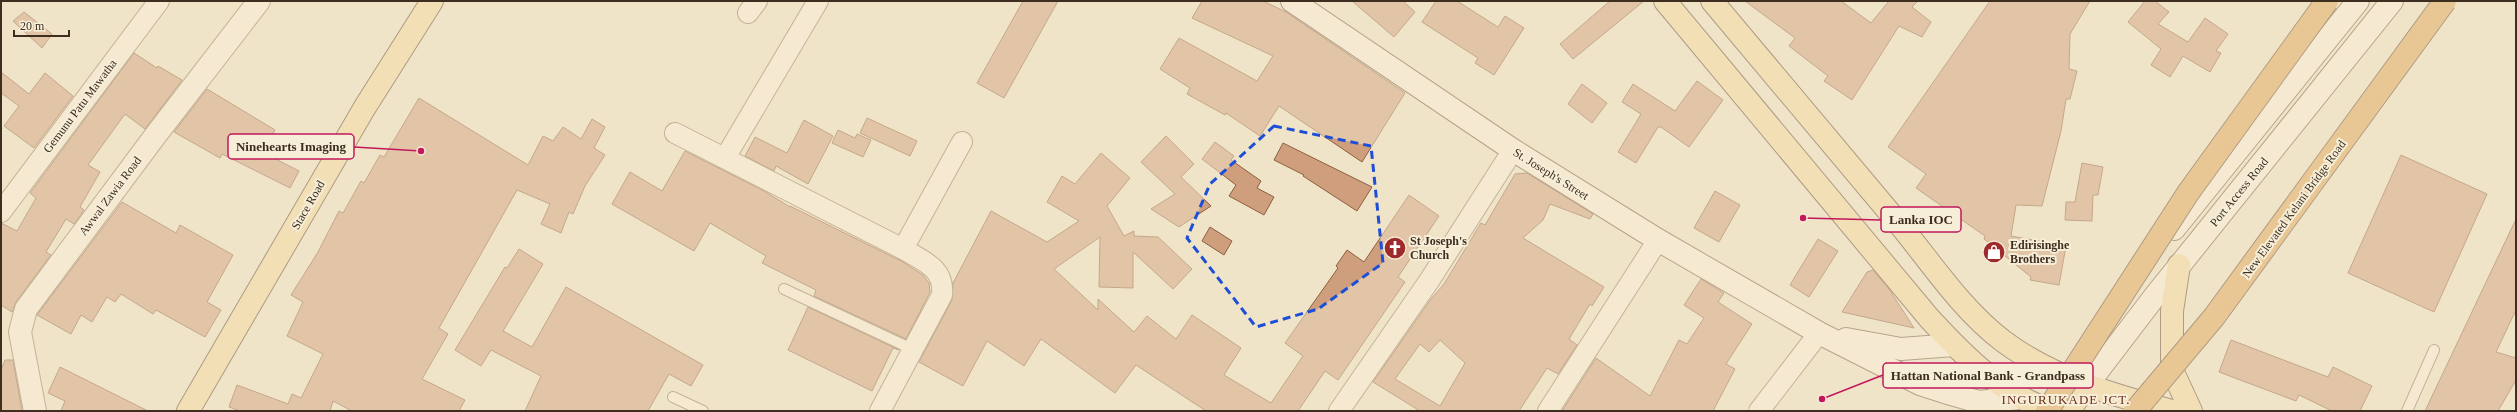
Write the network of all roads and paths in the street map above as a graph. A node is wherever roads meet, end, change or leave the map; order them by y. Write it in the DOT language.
graph roads {
  1 [pos="159,1"];
  2 [pos="260,1"];
  3 [pos="432,1"];
  4 [pos="818,1"];
  5 [pos="1292,1"];
  6 [pos="1665,1"];
  7 [pos="1712,1"];
  8 [pos="2327,1"];
  9 [pos="2358,1"];
  10 [pos="2392,1"];
  11 [pos="2446,1"];
  12 [pos="675,133"];
  13 [pos="962,142"];
  14 [pos="1513,150"];
  15 [pos="725,158"];
  16 [pos="1,212"];
  17 [pos="1658,240"];
  18 [pos="903,249"];
  19 [pos="2179,265"];
  20 [pos="784,289"];
  21 [pos="1819,333"];
  22 [pos="1954,345"];
  23 [pos="912,349"];
  24 [pos="2434,350"];
  25 [pos="2062,375"];
  26 [pos="2087,385"];
  27 [pos="673,397"];
  28 [pos="2039,408"];
  29 [pos="35,411"];
  30 [pos="188,411"];
  31 [pos="703,411"];
  32 [pos="880,411"];
  33 [pos="1339,411"];
  34 [pos="1548,411"];
  35 [pos="1759,411"];
  36 [pos="2069,411"];
  37 [pos="2135,411"];
  38 [pos="2172,411"];
  39 [pos="2191,411"];
  40 [pos="2407,411"];
  1 -- 16 [label="street, Gemunu Patu Mawatha"];
  2 -- 29 [label="main road, Awwal Zawia Road"];
  3 -- 30 [label="main road, Stace Road"];
  4 -- 15 [label="street"];
  5 -- 14 [label="main road, St. Joseph's Street"];
  6 -- 22 [label="main road"];
  7 -- 25 [label="main road"];
  8 -- 28 [label="highway, bridge"];
  9 -- 25 [label="main road"];
  10 -- 19 [label="main road, Port Access Road"];
  11 -- 37 [label="highway, New Elevated Kelani Bridge Road, bridge"];
  12 -- 15 [label="street"];
  13 -- 18 [label="street"];
  14 -- 17 [label="main road, St. Joseph's Street"];
  14 -- 33 [label="street"];
  15 -- 18 [label="street"];
  17 -- 21 [label="main road, St. Joseph's Street"];
  17 -- 34 [label="street"];
  18 -- 23 [label="street"];
  19 -- 26 [label="main road, Port Access Road"];
  19 -- 39 [label="main road"];
  20 -- 23 [label="lane"];
  21 -- 22 [label="main road, St. Joseph's Street"];
  21 -- 28 [label="main road, St. Joseph's Street"];
  21 -- 35 [label="street"];
  22 -- 28 [label="main road"];
  23 -- 32 [label="street"];
  24 -- 40 [label="lane"];
  25 -- 26 [label="main road"];
  25 -- 28 [label="main road"];
  26 -- 36 [label="main road"];
  26 -- 38 [label="main road"];
  27 -- 31 [label="lane"];
}
